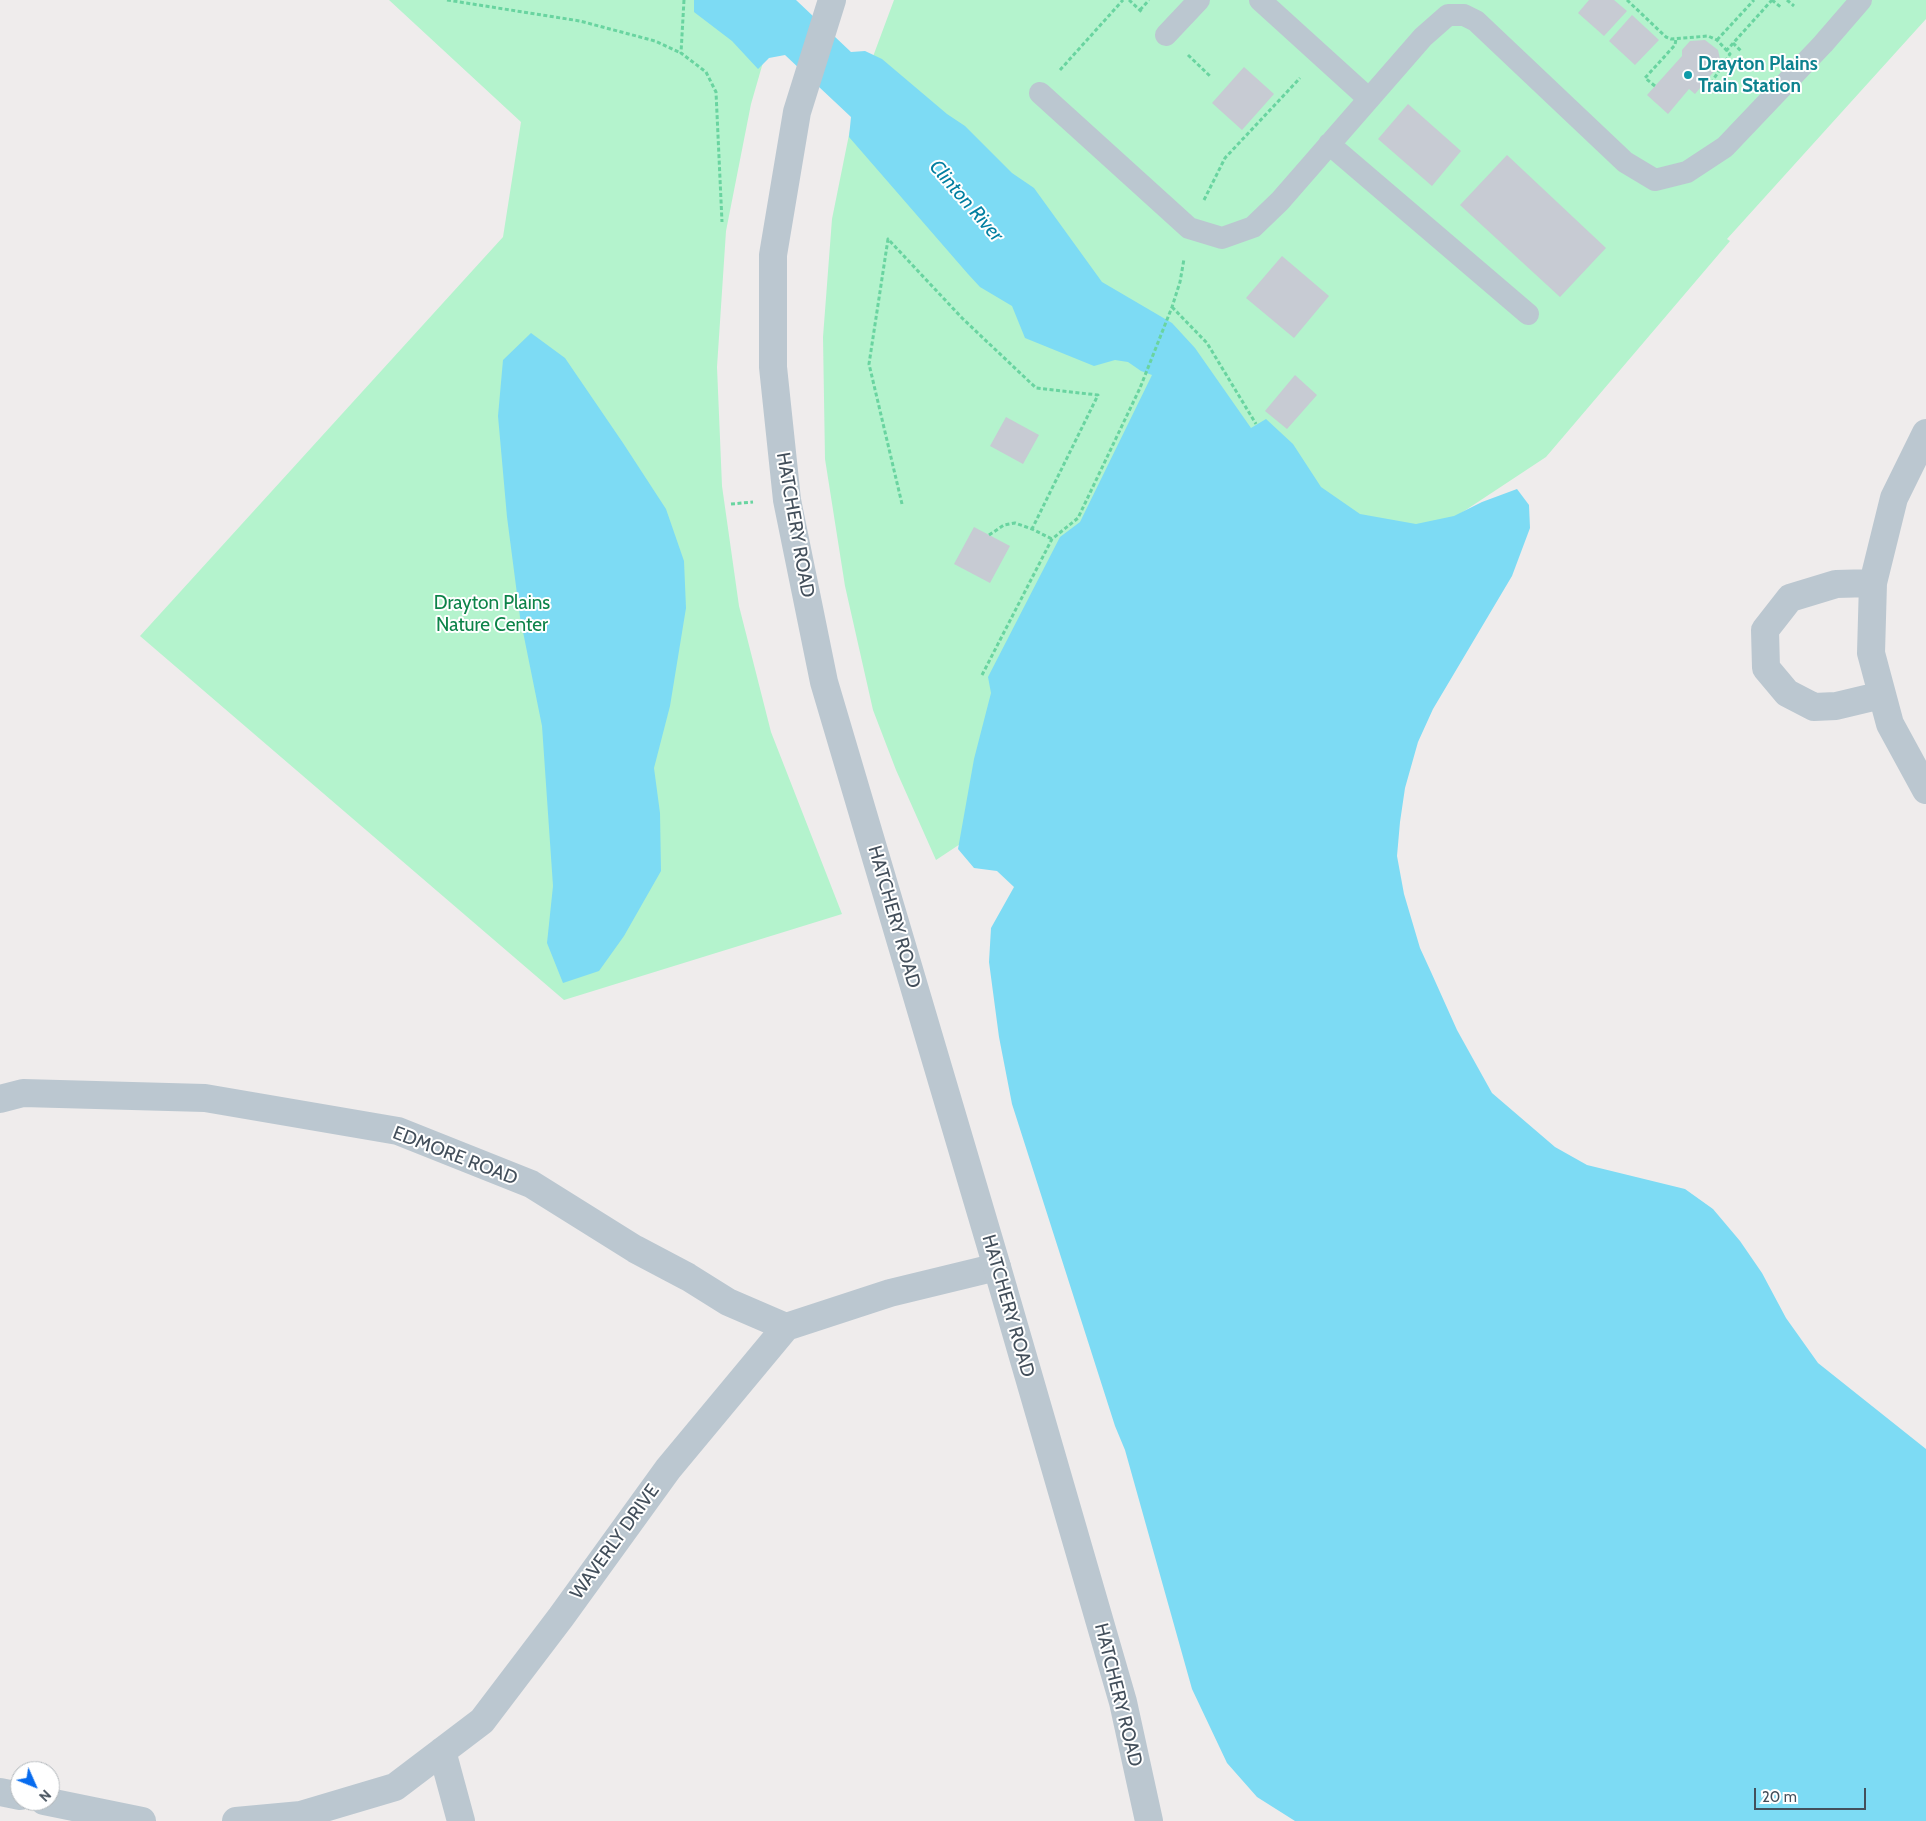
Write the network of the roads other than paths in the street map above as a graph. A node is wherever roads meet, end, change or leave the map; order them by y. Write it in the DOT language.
graph roads {
  1 [pos="1198,0"];
  2 [pos="1260,0"];
  3 [pos="1861,0"];
  4 [pos="829,8"];
  5 [pos="1166,35"];
  6 [pos="1040,93"];
  7 [pos="1369,99"];
  8 [pos="1329,144"];
  9 [pos="1528,314"];
  10 [pos="1926,433"];
  11 [pos="1873,583"];
  12 [pos="1882,694"];
  13 [pos="1926,790"];
  14 [pos="0,1099"];
  15 [pos="997,1267"];
  16 [pos="786,1327"];
  17 [pos="442,1751"];
  18 [pos="60,1804"];
  19 [pos="142,1821"];
  20 [pos="236,1821"];
  21 [pos="461,1821"];
  22 [pos="1149,1821"];
  1 -- 5 [label="lane"];
  2 -- 7 [label="lane"];
  3 -- 7 [label="lane"];
  4 -- 15 [label="street, HATCHERY ROAD"];
  6 -- 8 [label="lane"];
  7 -- 8 [label="lane"];
  8 -- 9 [label="lane"];
  10 -- 11 [label="street"];
  11 -- 12 [label="street"];
  11 -- 12 [label="street"];
  12 -- 13 [label="street"];
  14 -- 16 [label="street, EDMORE ROAD"];
  15 -- 16 [label="street"];
  15 -- 22 [label="street, HATCHERY ROAD"];
  16 -- 17 [label="street, WAVERLY DRIVE"];
  17 -- 20 [label="street, WAVERLY DRIVE"];
  17 -- 21 [label="street"];
  18 -- 19 [label="street"];
}
